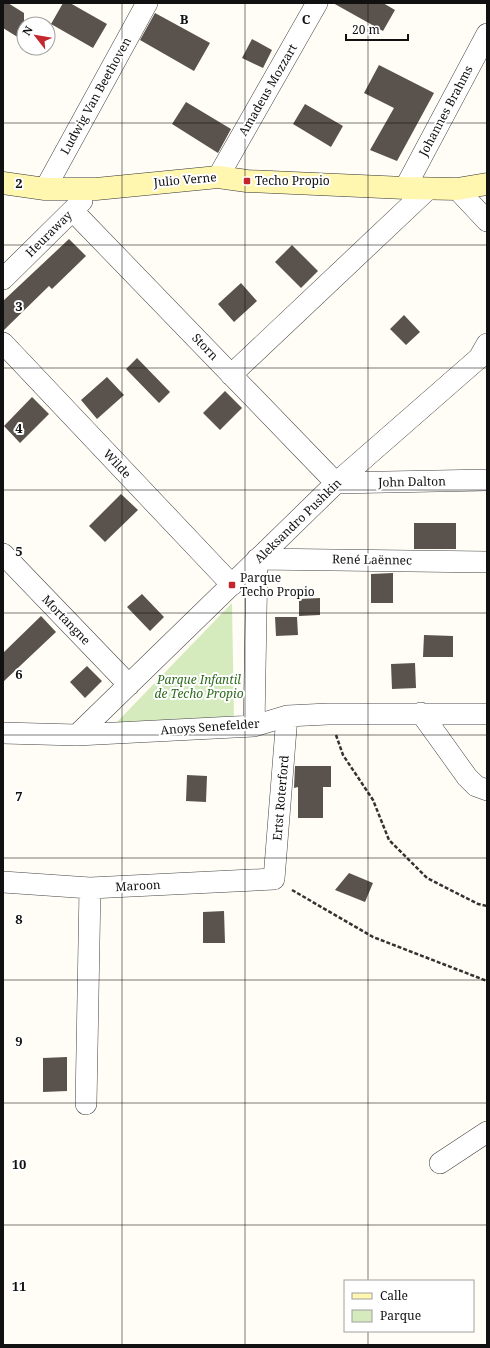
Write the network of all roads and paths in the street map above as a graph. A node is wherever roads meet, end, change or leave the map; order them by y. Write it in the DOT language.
graph roads {
  1 [pos="147,3"];
  2 [pos="317,3"];
  3 [pos="487,34"];
  4 [pos="218,176"];
  5 [pos="3,183"];
  6 [pos="487,184"];
  7 [pos="96,188"];
  8 [pos="405,188"];
  9 [pos="428,188"];
  10 [pos="45,189"];
  11 [pos="457,189"];
  12 [pos="73,211"];
  13 [pos="487,221"];
  14 [pos="3,279"];
  15 [pos="3,342"];
  16 [pos="487,344"];
  17 [pos="231,375"];
  18 [pos="487,480"];
  19 [pos="336,484"];
  20 [pos="3,554"];
  21 [pos="257,559"];
  22 [pos="487,562"];
  23 [pos="232,585"];
  24 [pos="129,685"];
  25 [pos="421,713"];
  26 [pos="328,714"];
  27 [pos="487,714"];
  28 [pos="287,716"];
  29 [pos="254,726"];
  30 [pos="3,733"];
  31 [pos="77,736"];
  32 [pos="487,790"];
  33 [pos="274,880"];
  34 [pos="3,882"];
  35 [pos="90,888"];
  36 [pos="487,906"];
  37 [pos="487,981"];
  38 [pos="86,1104"];
  39 [pos="487,1132"];
  40 [pos="440,1163"];
  1 -- 10 [label="street, Ludwig Van Beethoven"];
  2 -- 4 [label="street, Amadeus Mozzart"];
  3 -- 8 [label="street, Johannes Brahms"];
  4 -- 7 [label="street, Julio Verne"];
  4 -- 8 [label="street, Julio Verne"];
  5 -- 10 [label="street, Julio Verne"];
  6 -- 11 [label="street, Julio Verne"];
  7 -- 10 [label="street, Julio Verne"];
  7 -- 12 [label="street, Heuraway"];
  8 -- 9 [label="street, Julio Verne"];
  9 -- 11 [label="street, Julio Verne"];
  9 -- 17 [label="street"];
  11 -- 13 [label="street"];
  12 -- 14 [label="street, Heuraway"];
  12 -- 17 [label="street, Storn"];
  15 -- 23 [label="street, Wilde"];
  16 -- 19 [label="street, Aleksandro Pushkin"];
  17 -- 19 [label="street, Storn"];
  18 -- 19 [label="street, John Dalton"];
  19 -- 21 [label="street, Aleksandro Pushkin"];
  20 -- 24 [label="street, Mortangne"];
  21 -- 22 [label="street, René Laënnec"];
  21 -- 23 [label="street, Aleksandro Pushkin"];
  21 -- 29 [label="street"];
  23 -- 24 [label="street, Aleksandro Pushkin"];
  24 -- 31 [label="street, Aleksandro Pushkin"];
  25 -- 26 [label="street, Anoys Senefelder"];
  25 -- 27 [label="street, Anoys Senefelder"];
  25 -- 32 [label="street"];
  26 -- 28 [label="street, Anoys Senefelder"];
  26 -- 36 [label="path"];
  28 -- 29 [label="street, Anoys Senefelder"];
  28 -- 33 [label="street, Ertst Roterford"];
  29 -- 31 [label="street, Anoys Senefelder"];
  30 -- 31 [label="street, Anoys Senefelder"];
  33 -- 35 [label="street, Maroon"];
  33 -- 37 [label="path"];
  34 -- 35 [label="street, Maroon"];
  35 -- 38 [label="street"];
  39 -- 40 [label="street"];
}
